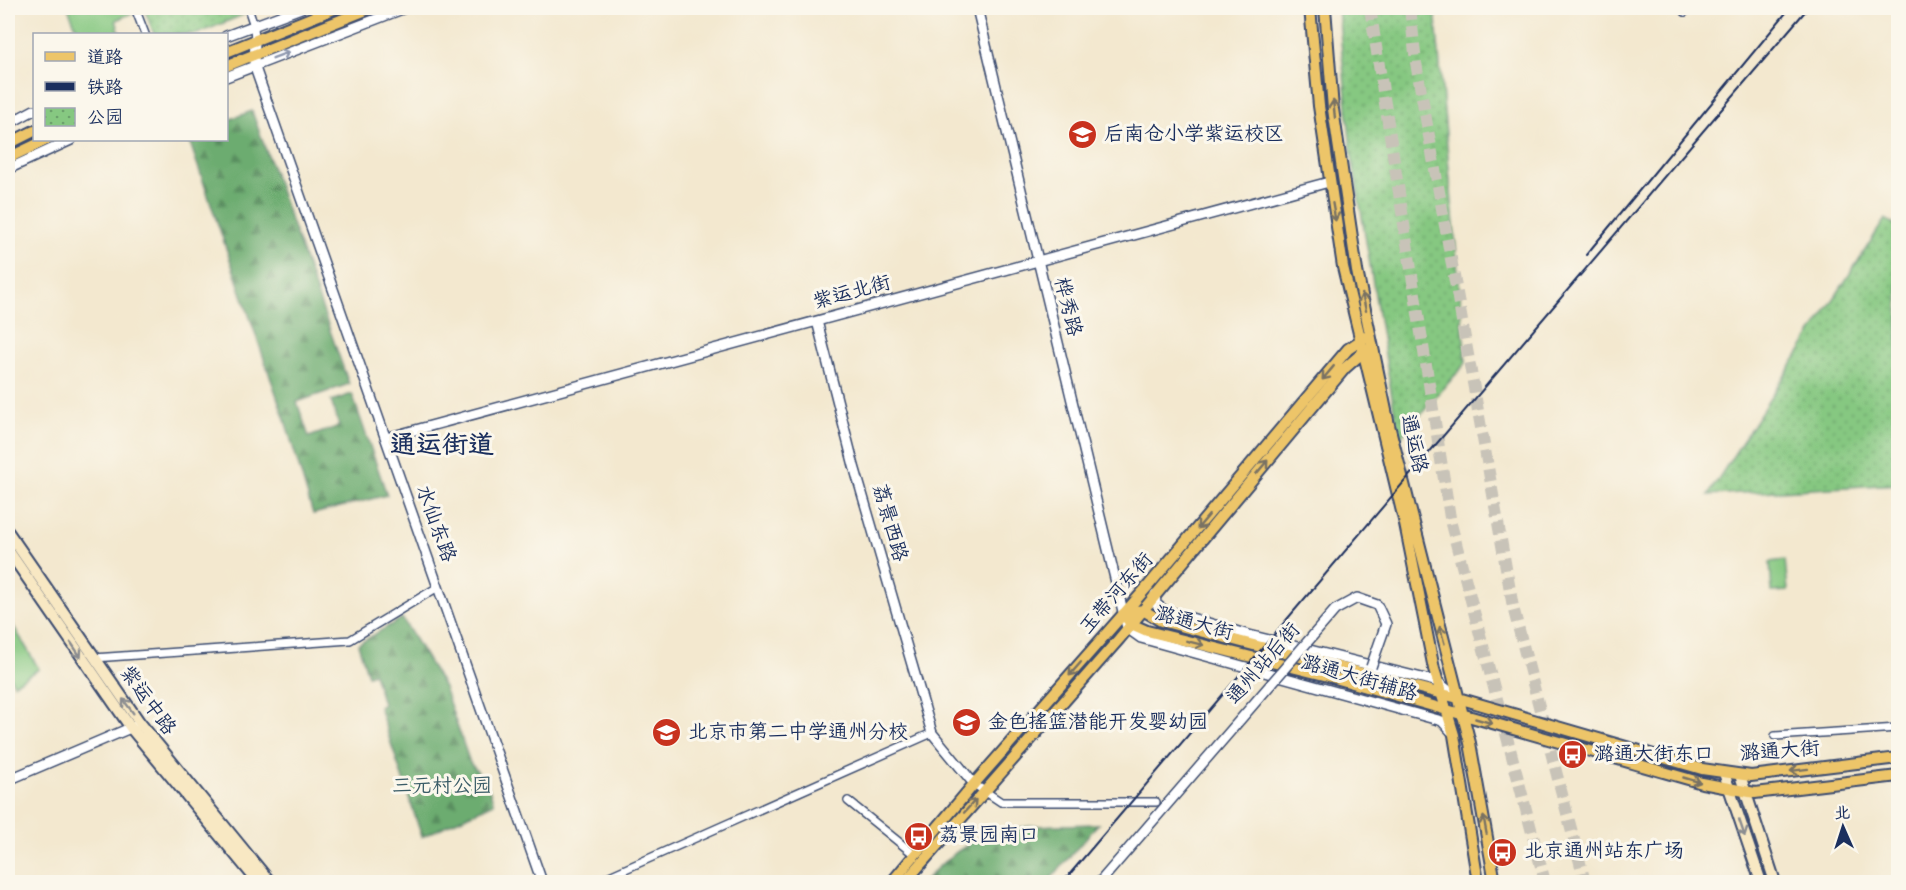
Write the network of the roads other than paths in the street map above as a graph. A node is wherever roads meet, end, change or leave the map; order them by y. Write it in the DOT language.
graph roads {
  1 [pos="135,8"];
  2 [pos="248,8"];
  3 [pos="302,8"];
  4 [pos="336,8"];
  5 [pos="371,8"];
  6 [pos="405,8"];
  7 [pos="977,8"];
  8 [pos="1310,8"];
  9 [pos="1325,8"];
  10 [pos="254,26"];
  11 [pos="145,33"];
  12 [pos="228,35"];
  13 [pos="255,41"];
  14 [pos="228,51"];
  15 [pos="255,60"];
  16 [pos="228,66"];
  17 [pos="228,75"];
  18 [pos="33,111"];
  19 [pos="8,124"];
  20 [pos="33,132"];
  21 [pos="44,141"];
  22 [pos="69,141"];
  23 [pos="8,144"];
  24 [pos="8,158"];
  25 [pos="8,170"];
  26 [pos="1329,182"];
  27 [pos="1037,261"];
  28 [pos="817,321"];
  29 [pos="1372,340"];
  30 [pos="1362,346"];
  31 [pos="386,438"];
  32 [pos="8,532"];
  33 [pos="8,550"];
  34 [pos="438,587"];
  35 [pos="1155,594"];
  36 [pos="1143,610"];
  37 [pos="1123,614"];
  38 [pos="1129,626"];
  39 [pos="94,658"];
  40 [pos="1371,667"];
  41 [pos="1438,682"];
  42 [pos="1442,694"];
  43 [pos="1458,698"];
  44 [pos="1447,711"];
  45 [pos="1462,714"];
  46 [pos="136,726"];
  47 [pos="1899,728"];
  48 [pos="932,733"];
  49 [pos="1454,735"];
  50 [pos="1775,736"];
  51 [pos="1899,758"];
  52 [pos="1724,772"];
  53 [pos="1740,775"];
  54 [pos="1899,776"];
  55 [pos="8,780"];
  56 [pos="974,784"];
  57 [pos="1729,787"];
  58 [pos="1744,790"];
  59 [pos="984,791"];
  60 [pos="848,801"];
  61 [pos="1156,802"];
  62 [pos="915,855"];
  63 [pos="258,882"];
  64 [pos="270,882"];
  65 [pos="542,882"];
  66 [pos="596,882"];
  67 [pos="892,882"];
  68 [pos="905,882"];
  69 [pos="1100,882"];
  70 [pos="1478,882"];
  71 [pos="1495,882"];
  72 [pos="1761,882"];
  73 [pos="1775,882"];
  1 -- 11 [label="street"];
  2 -- 10 [label="street"];
  3 -- 10 [label="street"];
  4 -- 13 [label="main road"];
  5 -- 15 [label="main road"];
  15 -- 6 [label="street, one-way"];
  7 -- 27 [label="street, 桦秀路"];
  8 -- 26 [label="main road, 通运路"];
  29 -- 9 [label="main road, 通运路, one-way"];
  10 -- 12 [label="street"];
  10 -- 13 [label="street"];
  13 -- 14 [label="main road"];
  13 -- 15 [label="street, 水仙东路"];
  15 -- 16 [label="main road"];
  15 -- 17 [label="street"];
  15 -- 31 [label="street, 水仙东路"];
  18 -- 19 [label="street"];
  20 -- 23 [label="main road"];
  21 -- 24 [label="main road"];
  22 -- 25 [label="street"];
  26 -- 27 [label="street, 紫运北街"];
  26 -- 30 [label="main road, 通运路, one-way"];
  27 -- 28 [label="street, 紫运北街"];
  27 -- 37 [label="street, 桦秀路"];
  28 -- 31 [label="street, 紫运北街"];
  28 -- 48 [label="street, 荔景西路"];
  29 -- 30 [label="main road, 玉带河东街"];
  43 -- 29 [label="main road, 通运路, one-way"];
  35 -- 30 [label="main road, 玉带河东街, one-way"];
  30 -- 37 [label="main road, 玉带河东街, one-way"];
  30 -- 41 [label="main road, 通运路"];
  31 -- 34 [label="street, 水仙东路"];
  32 -- 39 [label="main road, 紫运中路"];
  33 -- 46 [label="main road, 紫运中路, one-way"];
  34 -- 39 [label="street"];
  34 -- 65 [label="street, 水仙东路"];
  35 -- 36 [label="main road, 玉带河东街"];
  35 -- 40 [label="street, 潞通大街辅路"];
  36 -- 37 [label="main road, 潞通大街"];
  36 -- 38 [label="main road, 玉带河东街"];
  36 -- 42 [label="main road, 潞通大街"];
  37 -- 38 [label="main road, 潞通大街"];
  37 -- 56 [label="main road, 玉带河东街, one-way"];
  38 -- 44 [label="main road, 潞通大街, one-way"];
  38 -- 49 [label="street, 潞通大街辅路"];
  38 -- 59 [label="main road, 玉带河东街"];
  46 -- 39 [label="main road, 紫运中路, one-way"];
  40 -- 41 [label="street, 潞通大街辅路"];
  40 -- 69 [label="street, 通州站后街, bridge"];
  41 -- 42 [label="main road, 通运路"];
  41 -- 43 [label="street, 潞通大街辅路"];
  42 -- 43 [label="main road, 潞通大街"];
  42 -- 44 [label="main road, 通运路"];
  43 -- 45 [label="main road, 通运路"];
  43 -- 52 [label="main road, 潞通大街"];
  44 -- 45 [label="main road, 潞通大街"];
  44 -- 49 [label="main road, 通运路"];
  45 -- 57 [label="main road, 潞通大街, one-way"];
  71 -- 45 [label="main road, 通运路, one-way"];
  46 -- 55 [label="street"];
  46 -- 63 [label="main road, 紫运中路"];
  46 -- 64 [label="main road, 紫运中路"];
  47 -- 50 [label="street"];
  48 -- 56 [label="street, 荔景西路"];
  48 -- 66 [label="street"];
  49 -- 70 [label="main road, 通运路"];
  51 -- 53 [label="main road, 潞通大街, one-way"];
  52 -- 53 [label="main road, 潞通大街"];
  52 -- 57 [label="main road"];
  53 -- 58 [label="main road"];
  54 -- 58 [label="main road, 潞通大街"];
  56 -- 59 [label="street"];
  56 -- 62 [label="main road, 玉带河东街"];
  57 -- 58 [label="main road, 潞通大街"];
  57 -- 72 [label="main road, one-way"];
  58 -- 73 [label="main road"];
  59 -- 61 [label="street"];
  68 -- 59 [label="main road, 玉带河东街, one-way"];
  60 -- 62 [label="street"];
  62 -- 67 [label="main road, 玉带河东街"];
}
